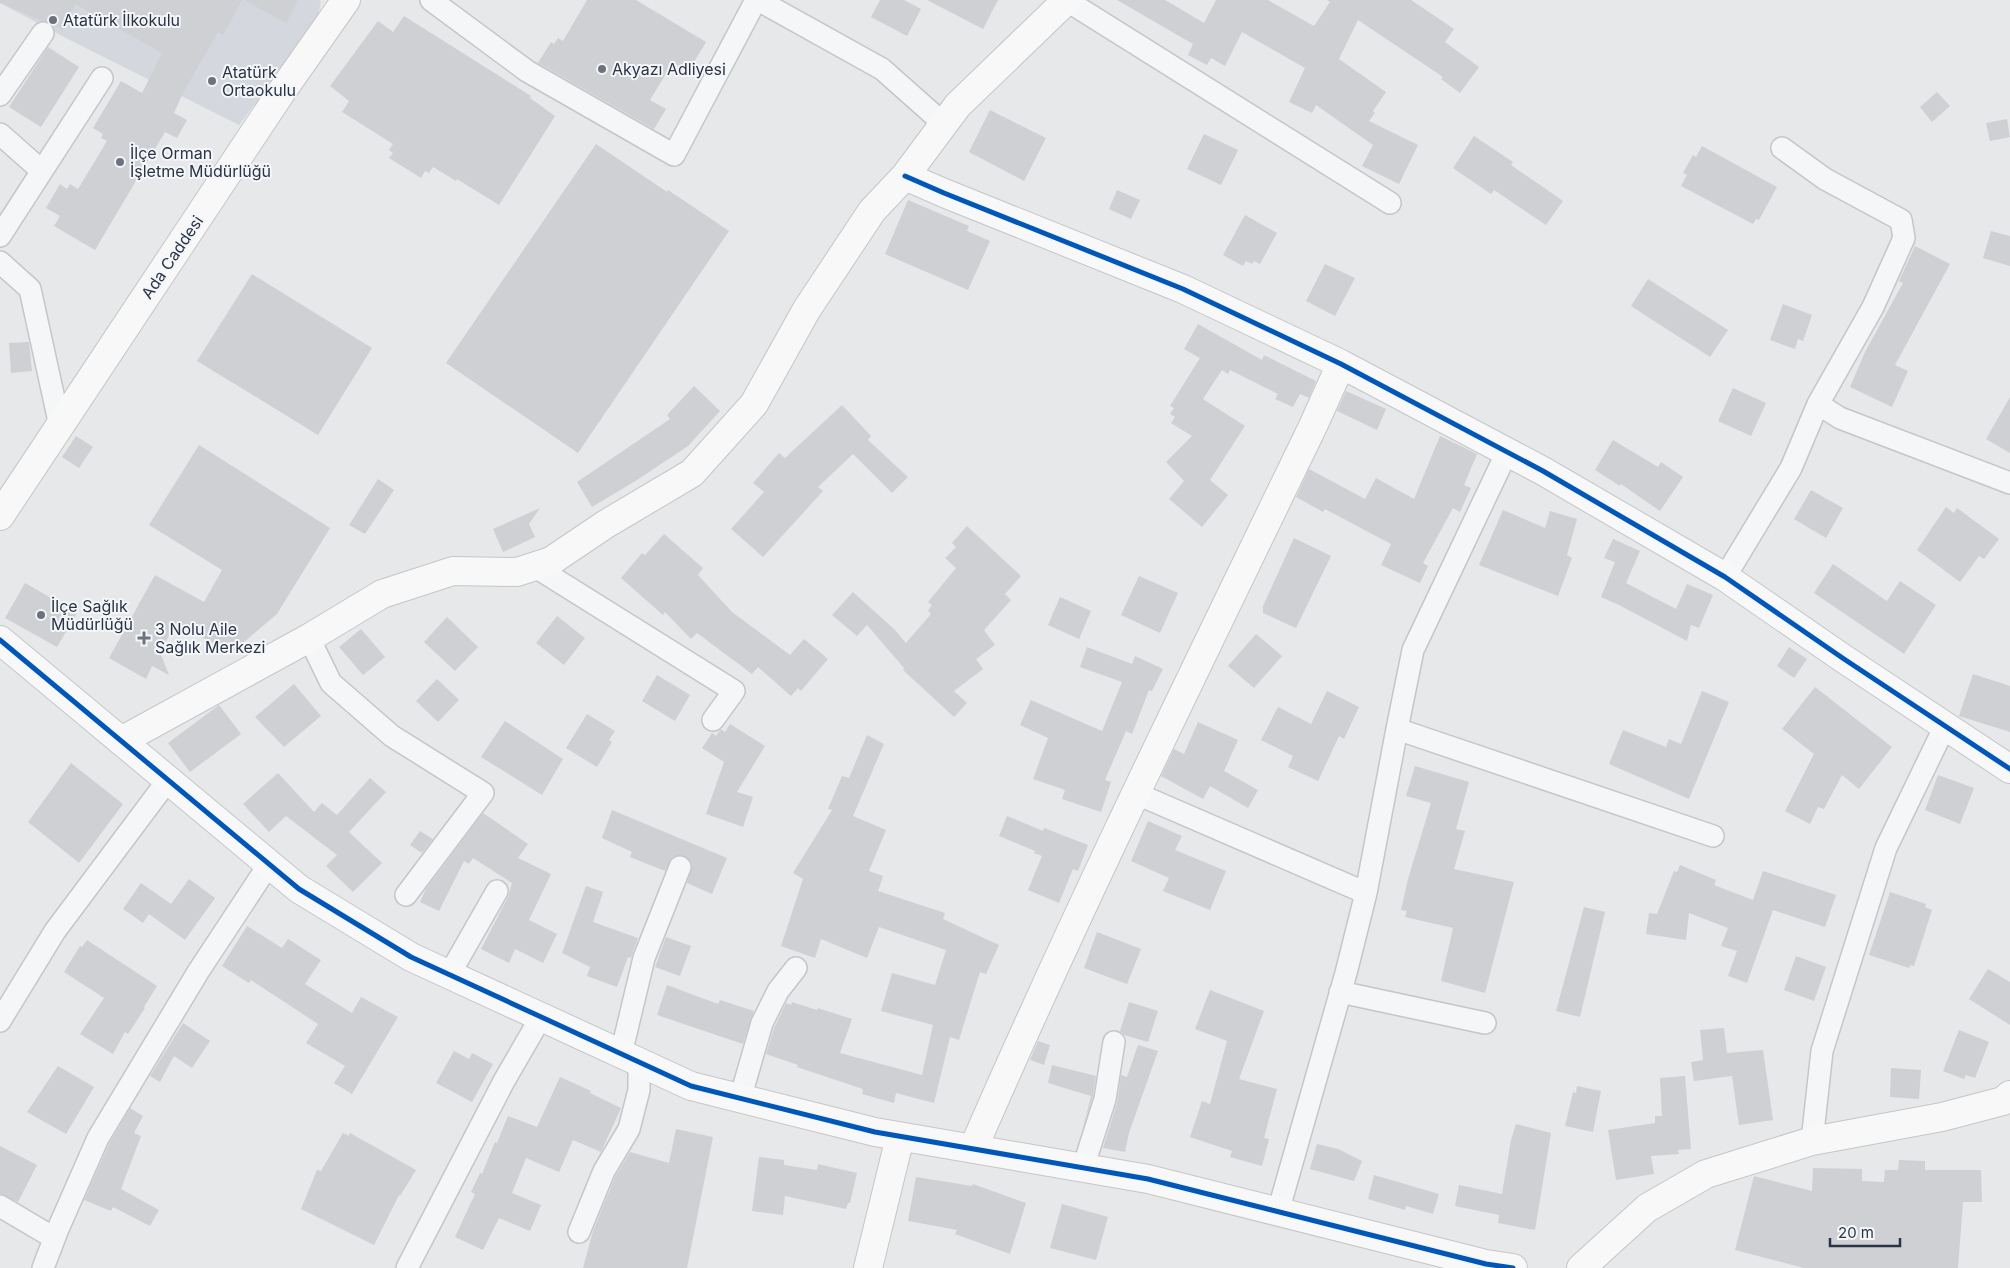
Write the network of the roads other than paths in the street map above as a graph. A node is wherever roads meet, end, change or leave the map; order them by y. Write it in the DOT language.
graph roads {
  1 [pos="346,0"];
  2 [pos="431,0"];
  3 [pos="757,0"];
  4 [pos="1066,0"];
  5 [pos="43,33"];
  6 [pos="102,78"];
  7 [pos="0,95"];
  8 [pos="944,124"];
  9 [pos="0,134"];
  10 [pos="1782,148"];
  11 [pos="42,171"];
  12 [pos="904,176"];
  13 [pos="1390,203"];
  14 [pos="0,236"];
  15 [pos="0,262"];
  16 [pos="1340,364"];
  17 [pos="1818,404"];
  18 [pos="60,426"];
  19 [pos="1507,452"];
  20 [pos="2010,482"];
  21 [pos="0,516"];
  22 [pos="534,566"];
  23 [pos="1725,577"];
  24 [pos="309,638"];
  25 [pos="0,640"];
  26 [pos="713,720"];
  27 [pos="1945,726"];
  28 [pos="1397,729"];
  29 [pos="121,740"];
  30 [pos="2010,769"];
  31 [pos="168,780"];
  32 [pos="1135,793"];
  33 [pos="1713,836"];
  34 [pos="269,864"];
  35 [pos="680,867"];
  36 [pos="497,892"];
  37 [pos="1366,893"];
  38 [pos="406,895"];
  39 [pos="796,968"];
  40 [pos="450,975"];
  41 [pos="1340,992"];
  42 [pos="541,1017"];
  43 [pos="0,1021"];
  44 [pos="1485,1023"];
  45 [pos="1114,1042"];
  46 [pos="630,1058"];
  47 [pos="2010,1095"];
  48 [pos="740,1099"];
  49 [pos="900,1137"];
  50 [pos="1812,1141"];
  51 [pos="973,1149"];
  52 [pos="1082,1168"];
  53 [pos="0,1206"];
  54 [pos="1278,1212"];
  55 [pos="579,1232"];
  56 [pos="54,1238"];
  57 [pos="43,1268"];
  58 [pos="407,1268"];
  59 [pos="868,1268"];
  60 [pos="1513,1268"];
  61 [pos="1581,1268"];
  1 -- 18 [label="street, Ada Caddesi"];
  2 -- 3 [label="street"];
  3 -- 8 [label="street"];
  4 -- 8 [label="street"];
  4 -- 13 [label="street"];
  5 -- 7 [label="street"];
  6 -- 11 [label="street"];
  8 -- 12 [label="street"];
  9 -- 11 [label="street"];
  10 -- 17 [label="street"];
  11 -- 14 [label="street"];
  12 -- 16 [label="street"];
  12 -- 22 [label="street"];
  15 -- 18 [label="street"];
  16 -- 19 [label="street"];
  16 -- 32 [label="street"];
  17 -- 20 [label="street"];
  17 -- 23 [label="street"];
  18 -- 21 [label="street, Ada Caddesi"];
  19 -- 23 [label="street"];
  19 -- 28 [label="street"];
  22 -- 24 [label="street"];
  22 -- 26 [label="street"];
  23 -- 27 [label="street"];
  24 -- 29 [label="street"];
  24 -- 38 [label="street"];
  25 -- 29 [label="street"];
  27 -- 30 [label="street"];
  27 -- 50 [label="street"];
  28 -- 33 [label="street"];
  28 -- 37 [label="street"];
  29 -- 31 [label="street"];
  31 -- 34 [label="street"];
  31 -- 43 [label="street"];
  32 -- 37 [label="street"];
  32 -- 51 [label="street"];
  34 -- 40 [label="street"];
  34 -- 56 [label="street"];
  35 -- 46 [label="street"];
  36 -- 40 [label="street"];
  37 -- 41 [label="street"];
  39 -- 48 [label="street"];
  40 -- 42 [label="street"];
  41 -- 44 [label="street"];
  41 -- 54 [label="street"];
  42 -- 46 [label="street"];
  42 -- 58 [label="street"];
  45 -- 52 [label="street"];
  46 -- 48 [label="street"];
  46 -- 55 [label="street"];
  47 -- 50 [label="street"];
  48 -- 49 [label="street"];
  49 -- 51 [label="street"];
  49 -- 59 [label="street"];
  50 -- 61 [label="street"];
  51 -- 52 [label="street"];
  52 -- 54 [label="street"];
  53 -- 56 [label="street"];
  54 -- 60 [label="street"];
  56 -- 57 [label="street"];
}
